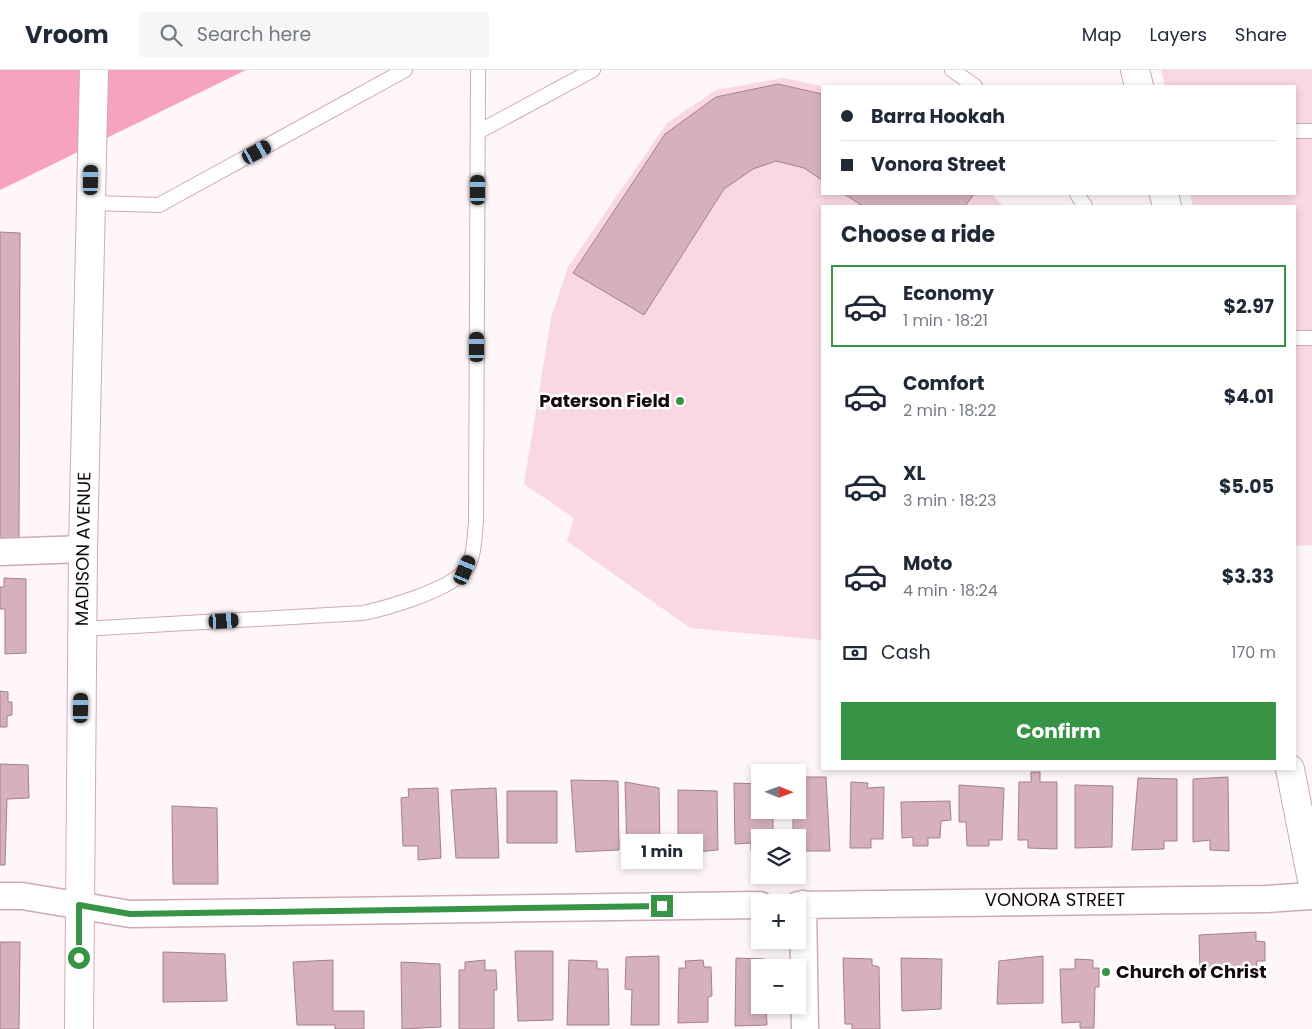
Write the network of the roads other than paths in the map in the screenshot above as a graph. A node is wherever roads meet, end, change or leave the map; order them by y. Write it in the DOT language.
graph roads {
  1 [pos="94,70"];
  2 [pos="405,70"];
  3 [pos="478,70"];
  4 [pos="593,70"];
  5 [pos="952,70"];
  6 [pos="1135,70"];
  7 [pos="974,85"];
  8 [pos="1139,85"];
  9 [pos="1296,131"];
  10 [pos="1312,131"];
  11 [pos="478,132"];
  12 [pos="91,191"];
  13 [pos="1296,338"];
  14 [pos="1312,338"];
  15 [pos="83,549"];
  16 [pos="0,552"];
  17 [pos="82,629"];
  18 [pos="1290,770"];
  19 [pos="1308,841"];
  20 [pos="1312,880"];
  21 [pos="0,896"];
  22 [pos="1312,896"];
  23 [pos="79,905"];
  24 [pos="751,905"];
  25 [pos="806,905"];
  26 [pos="802,949"];
  27 [pos="79,1029"];
  28 [pos="805,1029"];
  1 -- 12 [label="main road, MADISON AVENUE"];
  2 -- 12 [label="lane"];
  3 -- 11 [label="lane"];
  4 -- 11 [label="lane"];
  5 -- 7 [label="lane"];
  6 -- 8 [label="main road"];
  9 -- 10 [label="lane"];
  11 -- 17 [label="lane"];
  12 -- 15 [label="main road, MADISON AVENUE"];
  13 -- 14 [label="lane"];
  15 -- 16 [label="street"];
  15 -- 17 [label="main road, MADISON AVENUE"];
  17 -- 23 [label="main road, MADISON AVENUE"];
  18 -- 19 [label="main road"];
  19 -- 20 [label="main road"];
  21 -- 23 [label="street"];
  22 -- 25 [label="street, VONORA STREET"];
  23 -- 24 [label="street"];
  23 -- 27 [label="main road, MADISON AVENUE"];
  26 -- 28 [label="street"];
}
